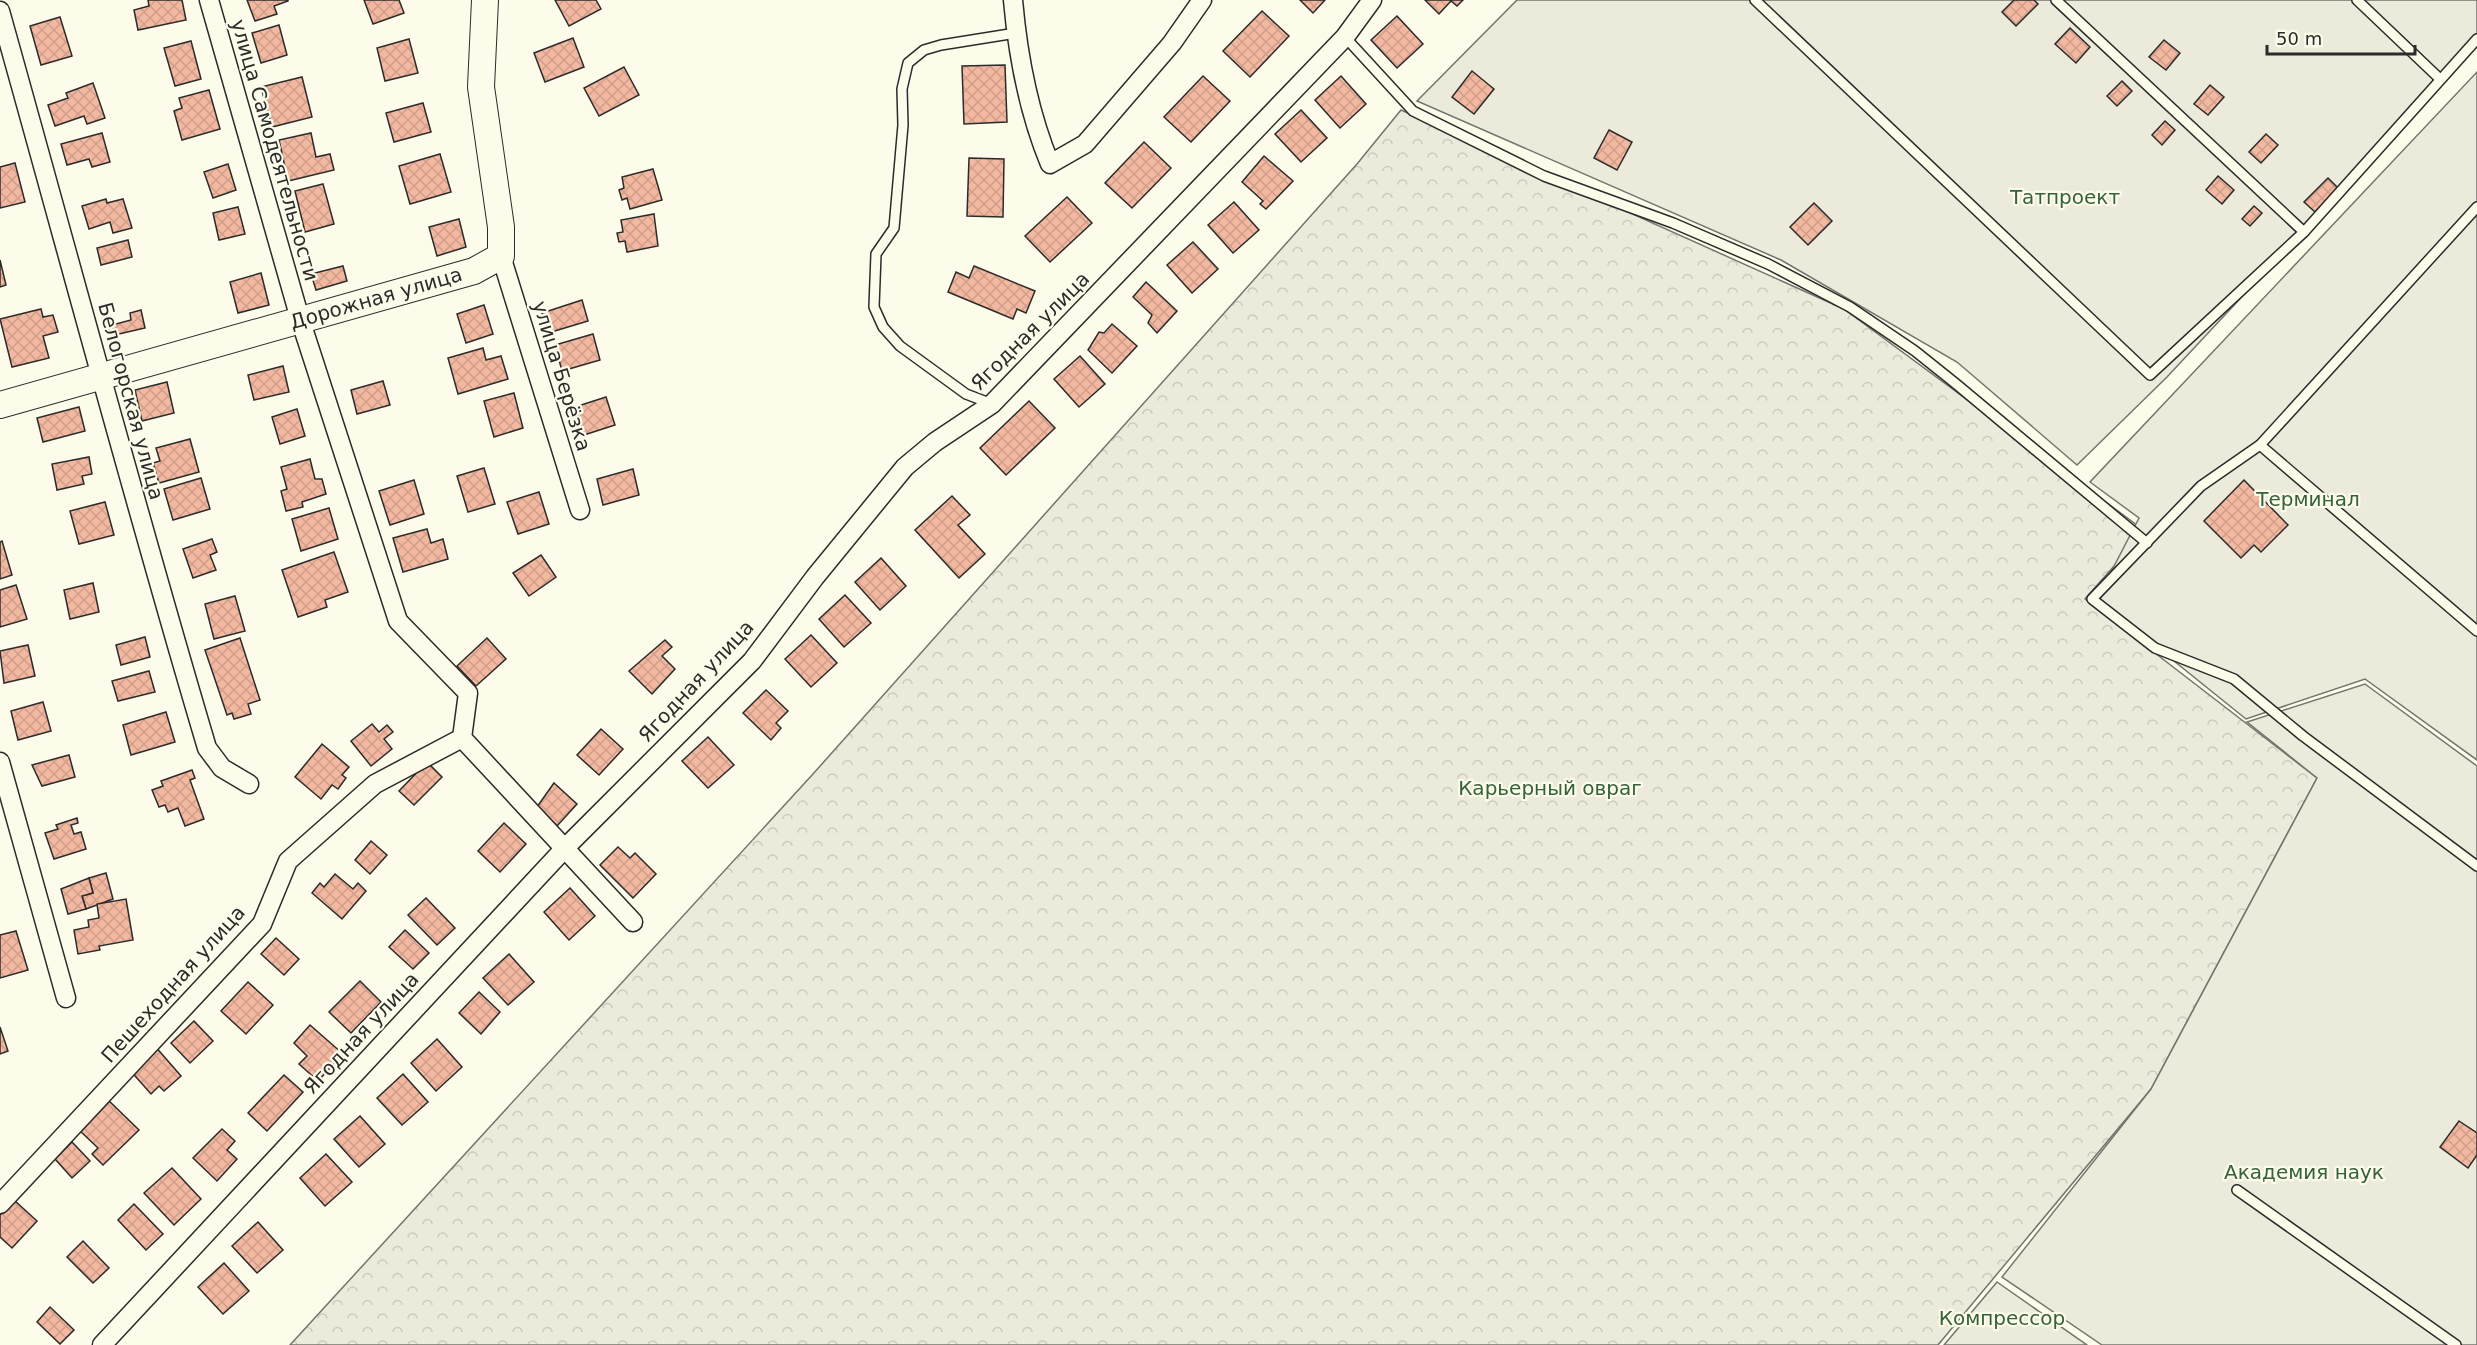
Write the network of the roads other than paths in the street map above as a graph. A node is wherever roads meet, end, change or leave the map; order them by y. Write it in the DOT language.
graph roads {
  1 [pos="208,0"];
  2 [pos="485,0"];
  3 [pos="1013,0"];
  4 [pos="1202,0"];
  5 [pos="1372,0"];
  6 [pos="1755,0"];
  7 [pos="2056,0"];
  8 [pos="2357,0"];
  9 [pos="0,11"];
  10 [pos="1016,33"];
  11 [pos="1346,37"];
  12 [pos="2477,39"];
  13 [pos="2440,79"];
  14 [pos="2477,207"];
  15 [pos="2304,232"];
  16 [pos="501,256"];
  17 [pos="300,319"];
  18 [pos="102,377"];
  19 [pos="992,404"];
  20 [pos="0,405"];
  21 [pos="2260,445"];
  22 [pos="580,510"];
  23 [pos="2147,543"];
  24 [pos="2477,631"];
  25 [pos="462,738"];
  26 [pos="0,762"];
  27 [pos="249,784"];
  28 [pos="566,847"];
  29 [pos="2477,866"];
  30 [pos="633,922"];
  31 [pos="66,998"];
  32 [pos="2237,1190"];
  33 [pos="0,1204"];
  34 [pos="102,1345"];
  35 [pos="2456,1345"];
  1 -- 17 [label="street, улица Самодеятельности"];
  2 -- 16 [label="street"];
  3 -- 10 [label="street"];
  4 -- 10 [label="street"];
  5 -- 11 [label="street, Ягодная улица"];
  6 -- 15 [label="lane"];
  7 -- 15 [label="lane"];
  8 -- 13 [label="lane"];
  9 -- 18 [label="street, Белогорская улица"];
  10 -- 19 [label="lane"];
  11 -- 19 [label="street, Ягодная улица"];
  11 -- 23 [label="lane"];
  12 -- 13 [label="lane"];
  13 -- 15 [label="lane"];
  14 -- 21 [label="lane"];
  16 -- 17 [label="street, Дорожная улица"];
  16 -- 22 [label="street, улица Берёзка"];
  17 -- 18 [label="street, Дорожная улица"];
  17 -- 25 [label="street, улица Самодеятельности"];
  18 -- 20 [label="street, Дорожная улица"];
  18 -- 27 [label="street, Белогорская улица"];
  19 -- 28 [label="street, Ягодная улица"];
  21 -- 23 [label="lane"];
  21 -- 24 [label="lane"];
  23 -- 29 [label="lane"];
  25 -- 28 [label="street"];
  25 -- 33 [label="street, Пешеходная улица"];
  26 -- 31 [label="street"];
  28 -- 30 [label="street"];
  28 -- 34 [label="street, Ягодная улица"];
  32 -- 35 [label="lane"];
}
